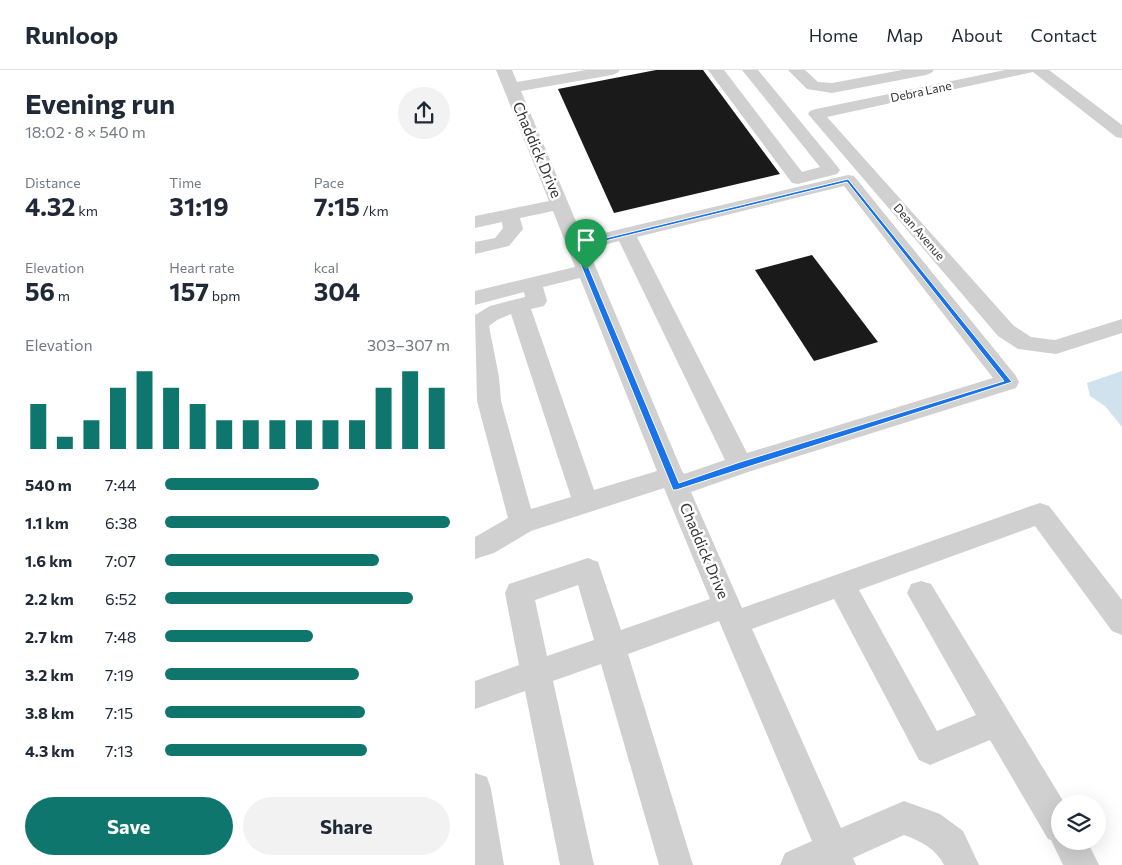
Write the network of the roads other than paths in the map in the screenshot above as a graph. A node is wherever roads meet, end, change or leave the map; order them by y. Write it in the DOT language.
graph roads {
  1 [pos="540,70"];
  2 [pos="612,70"];
  3 [pos="716,70"];
  4 [pos="750,70"];
  5 [pos="796,70"];
  6 [pos="926,70"];
  7 [pos="1027,70"];
  8 [pos="1039,70"];
  9 [pos="507,78"];
  10 [pos="816,114"];
  11 [pos="1122,133"];
  12 [pos="798,178"];
  13 [pos="559,204"];
  14 [pos="509,214"];
  15 [pos="475,222"];
  16 [pos="625,233"];
  17 [pos="574,240"];
  18 [pos="475,248"];
  19 [pos="586,270"];
  20 [pos="532,284"];
  21 [pos="475,298"];
  22 [pos="519,305"];
  23 [pos="1122,326"];
  24 [pos="740,465"];
  25 [pos="674,482"];
  26 [pos="586,503"];
  27 [pos="521,523"];
  28 [pos="475,548"];
  29 [pos="841,585"];
  30 [pos="921,593"];
  31 [pos="731,614"];
  32 [pos="1122,622"];
  33 [pos="611,647"];
  34 [pos="535,674"];
  35 [pos="475,695"];
  36 [pos="997,722"];
  37 [pos="475,789"];
  38 [pos="1051,812"];
  39 [pos="1073,850"];
  40 [pos="835,857"];
  41 [pos="487,865"];
  42 [pos="577,865"];
  43 [pos="676,865"];
  44 [pos="797,865"];
  45 [pos="962,865"];
  46 [pos="1082,865"];
  1 -- 9 [label="street"];
  2 -- 9 [label="street"];
  3 -- 12 [label="street"];
  4 -- 12 [label="street"];
  5 -- 6 [label="street"];
  7 -- 10 [label="street, Debra Lane"];
  8 -- 11 [label="street"];
  9 -- 13 [label="street, Chaddick Drive"];
  10 -- 23 [label="street, Dean Avenue"];
  12 -- 17 [label="street"];
  13 -- 14 [label="street"];
  13 -- 17 [label="street, Chaddick Drive"];
  14 -- 15 [label="street"];
  14 -- 18 [label="street"];
  16 -- 17 [label="street"];
  16 -- 24 [label="street"];
  16 -- 24 [label="street"];
  17 -- 19 [label="street, Chaddick Drive"];
  19 -- 20 [label="street"];
  19 -- 25 [label="street, Chaddick Drive"];
  20 -- 21 [label="street"];
  20 -- 22 [label="street"];
  22 -- 26 [label="street"];
  22 -- 27 [label="street"];
  24 -- 25 [label="street"];
  25 -- 26 [label="street"];
  25 -- 31 [label="street, Chaddick Drive"];
  26 -- 27 [label="street"];
  27 -- 28 [label="street"];
  29 -- 31 [label="street"];
  29 -- 32 [label="street"];
  29 -- 36 [label="street"];
  30 -- 36 [label="street"];
  31 -- 33 [label="street"];
  31 -- 40 [label="street, Chaddick Drive"];
  33 -- 34 [label="street"];
  33 -- 34 [label="street"];
  33 -- 43 [label="street"];
  34 -- 35 [label="street"];
  34 -- 42 [label="street"];
  36 -- 38 [label="street"];
  37 -- 41 [label="street"];
  39 -- 46 [label="street"];
  40 -- 44 [label="street"];
  40 -- 45 [label="street"];
}
